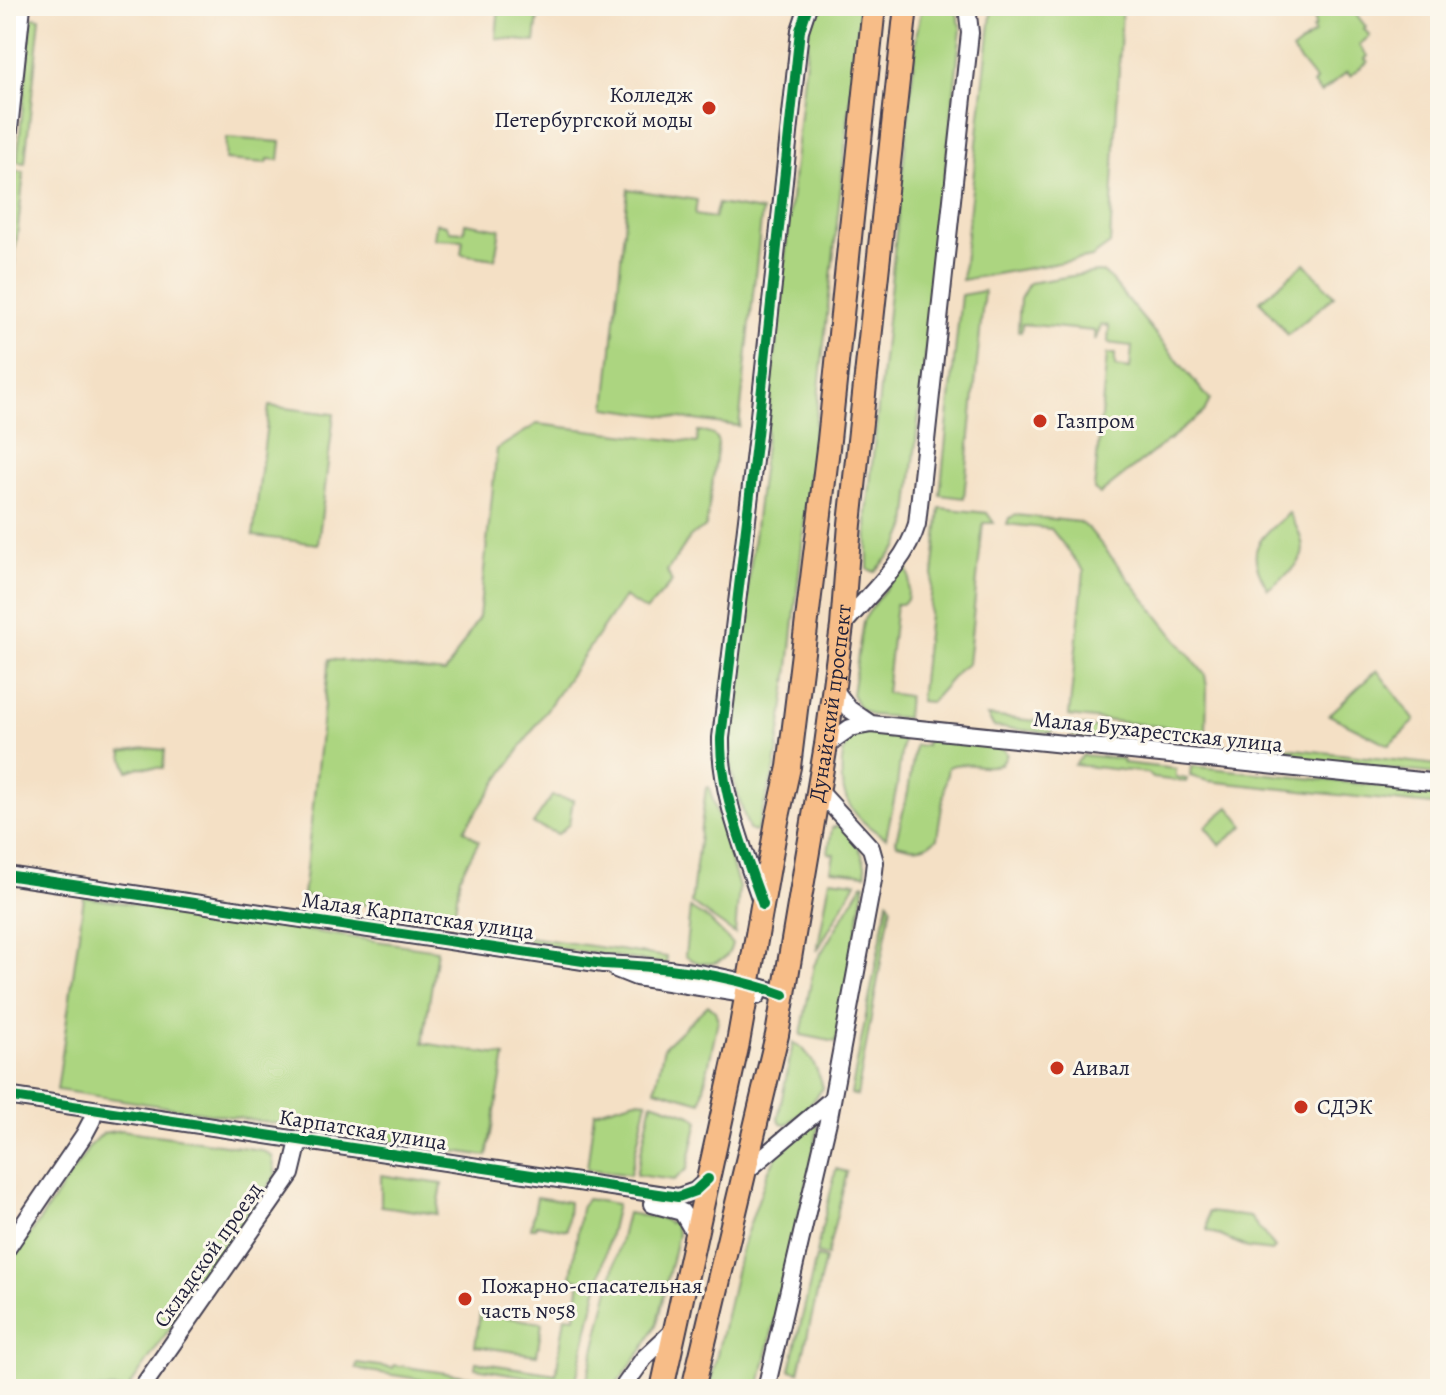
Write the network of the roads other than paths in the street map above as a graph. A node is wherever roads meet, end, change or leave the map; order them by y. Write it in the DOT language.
graph roads {
  1 [pos="22,6"];
  2 [pos="808,6"];
  3 [pos="874,6"];
  4 [pos="906,6"];
  5 [pos="967,6"];
  6 [pos="6,158"];
  7 [pos="842,626"];
  8 [pos="834,689"];
  9 [pos="871,724"];
  10 [pos="826,745"];
  11 [pos="1440,783"];
  12 [pos="819,791"];
  13 [pos="6,875"];
  14 [pos="763,905"];
  15 [pos="748,989"];
  16 [pos="784,995"];
  17 [pos="6,1096"];
  18 [pos="6,1107"];
  19 [pos="93,1114"];
  20 [pos="821,1116"];
  21 [pos="298,1145"];
  22 [pos="744,1173"];
  23 [pos="708,1179"];
  24 [pos="696,1236"];
  25 [pos="6,1250"];
  26 [pos="675,1329"];
  27 [pos="141,1389"];
  28 [pos="622,1389"];
  29 [pos="662,1389"];
  30 [pos="693,1389"];
  31 [pos="766,1389"];
  1 -- 6 [label="street"];
  2 -- 14 [label="street"];
  3 -- 14 [label="main road, Дунайский проспект"];
  4 -- 7 [label="main road, Дунайский проспект"];
  5 -- 7 [label="street"];
  7 -- 8 [label="main road, Дунайский проспект"];
  8 -- 9 [label="street"];
  8 -- 10 [label="main road, Дунайский проспект"];
  9 -- 10 [label="street, Малая Бухарестская улица"];
  9 -- 11 [label="street, Малая Бухарестская улица"];
  10 -- 12 [label="main road, Дунайский проспект"];
  12 -- 16 [label="main road, Дунайский проспект"];
  12 -- 20 [label="street"];
  13 -- 15 [label="street, Малая Карпатская улица"];
  14 -- 15 [label="main road, Дунайский проспект"];
  15 -- 16 [label="street, Малая Карпатская улица"];
  15 -- 23 [label="main road, Дунайский проспект"];
  16 -- 22 [label="main road, Дунайский проспект"];
  17 -- 19 [label="street, Карпатская улица"];
  18 -- 19 [label="street, Карпатская улица"];
  19 -- 21 [label="street, Карпатская улица"];
  19 -- 25 [label="street"];
  20 -- 22 [label="street"];
  20 -- 31 [label="street"];
  21 -- 23 [label="street, Карпатская улица"];
  21 -- 24 [label="street, Карпатская улица"];
  21 -- 27 [label="street, Складской проезд"];
  22 -- 30 [label="main road, Дунайский проспект"];
  23 -- 24 [label="main road, Дунайский проспект"];
  24 -- 26 [label="main road, Дунайский проспект"];
  26 -- 28 [label="street"];
  26 -- 29 [label="main road, Дунайский проспект"];
}
